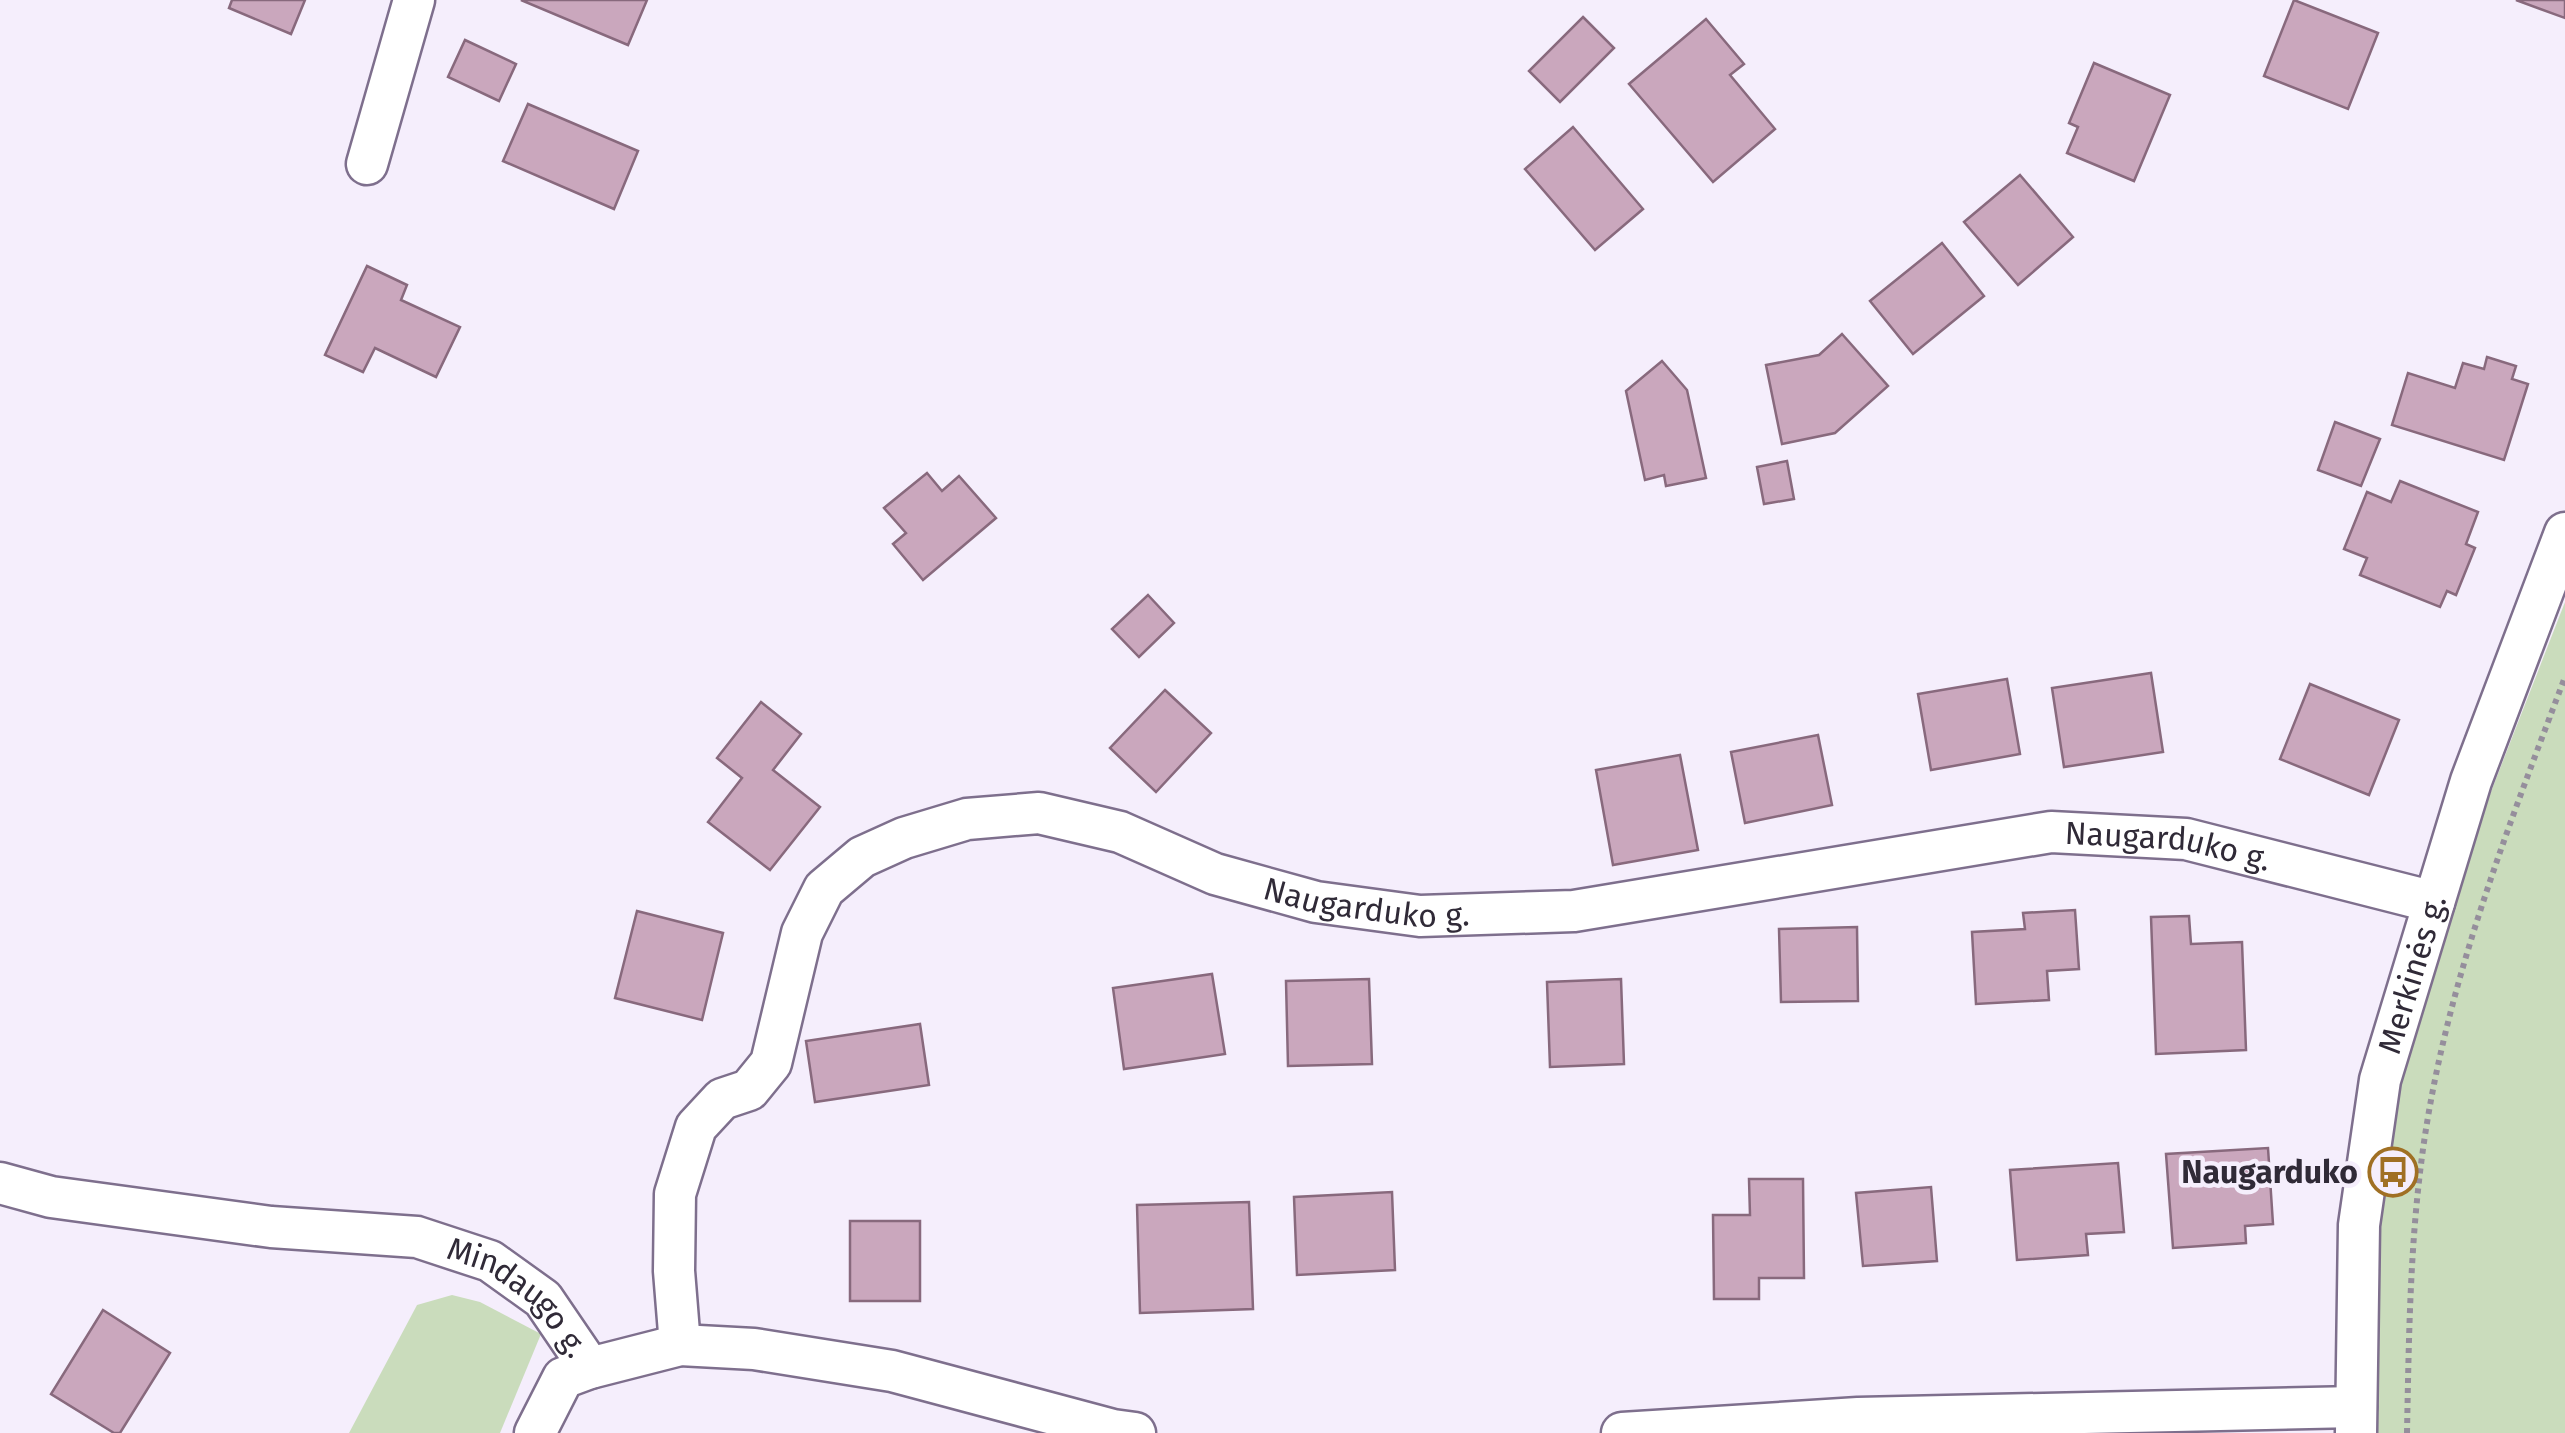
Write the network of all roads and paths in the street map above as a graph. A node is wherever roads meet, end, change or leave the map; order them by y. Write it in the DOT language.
graph roads {
  1 [pos="414,0"];
  2 [pos="368,164"];
  3 [pos="2565,533"];
  4 [pos="2565,677"];
  5 [pos="2434,902"];
  6 [pos="0,1183"];
  7 [pos="680,1345"];
  8 [pos="590,1368"];
  9 [pos="2356,1420"];
  10 [pos="535,1433"];
  11 [pos="1135,1433"];
  12 [pos="1622,1433"];
  13 [pos="2407,1433"];
  1 -- 2 [label="street"];
  3 -- 5 [label="street, Merkinės g."];
  4 -- 13 [label="path"];
  5 -- 7 [label="street, Naugarduko g."];
  5 -- 9 [label="street, Merkinės g."];
  6 -- 8 [label="street, Mindaugo g."];
  7 -- 8 [label="street, Mindaugo g."];
  7 -- 11 [label="street, Mindaugo g."];
  8 -- 10 [label="street"];
  9 -- 12 [label="street"];
}
